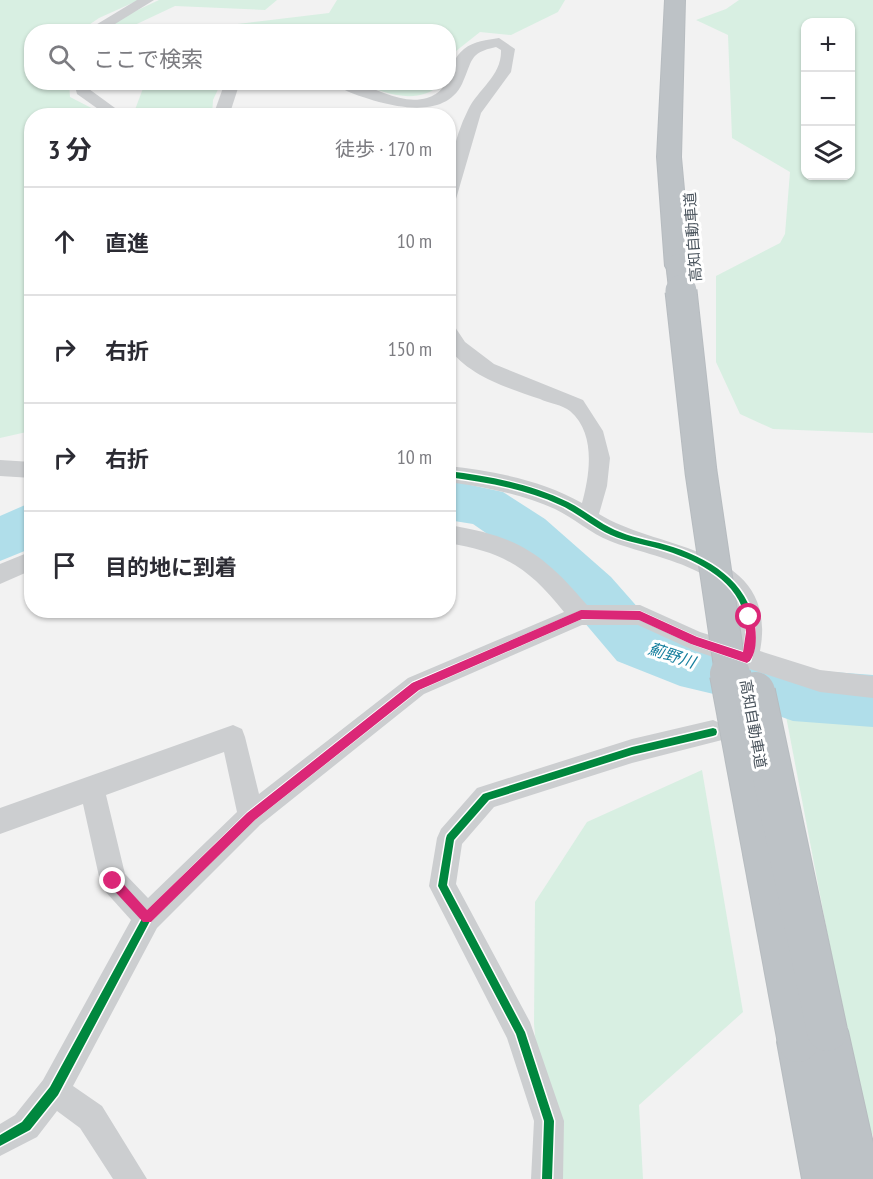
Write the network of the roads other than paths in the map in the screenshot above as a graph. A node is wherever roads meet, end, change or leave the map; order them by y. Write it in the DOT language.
graph roads {
  1 [pos="147,0"];
  2 [pos="675,0"];
  3 [pos="690,0"];
  4 [pos="105,24"];
  5 [pos="456,79"];
  6 [pos="82,90"];
  7 [pos="230,90"];
  8 [pos="361,90"];
  9 [pos="450,90"];
  10 [pos="107,108"];
  11 [pos="224,108"];
  12 [pos="456,173"];
  13 [pos="686,266"];
  14 [pos="456,341"];
  15 [pos="0,468"];
  16 [pos="24,470"];
  17 [pos="456,475"];
  18 [pos="588,516"];
  19 [pos="456,535"];
  20 [pos="24,564"];
  21 [pos="0,574"];
  22 [pos="581,615"];
  23 [pos="747,658"];
  24 [pos="873,687"];
  25 [pos="713,732"];
  26 [pos="92,788"];
  27 [pos="251,816"];
  28 [pos="0,821"];
  29 [pos="147,918"];
  30 [pos="812,1036"];
  31 [pos="54,1091"];
  32 [pos="0,1141"];
  33 [pos="131,1179"];
  34 [pos="547,1179"];
  35 [pos="825,1179"];
  36 [pos="858,1179"];
  1 -- 4 [label="street"];
  2 -- 13 [label="highway, 高知自動車道"];
  3 -- 13 [label="highway, 高知自動車道"];
  5 -- 12 [label="street"];
  6 -- 10 [label="street"];
  7 -- 11 [label="street"];
  8 -- 9 [label="street"];
  13 -- 30 [label="highway, 高知自動車道, bridge"];
  14 -- 18 [label="street"];
  15 -- 16 [label="street"];
  17 -- 18 [label="street"];
  18 -- 23 [label="street"];
  19 -- 22 [label="street"];
  20 -- 21 [label="street"];
  22 -- 23 [label="street"];
  22 -- 27 [label="street"];
  23 -- 24 [label="street"];
  25 -- 34 [label="street"];
  26 -- 27 [label="street"];
  26 -- 28 [label="street"];
  26 -- 29 [label="street"];
  27 -- 29 [label="street"];
  29 -- 31 [label="street"];
  30 -- 35 [label="highway, 高知自動車道"];
  30 -- 36 [label="highway, 高知自動車道"];
  31 -- 32 [label="street"];
  31 -- 33 [label="street"];
}
